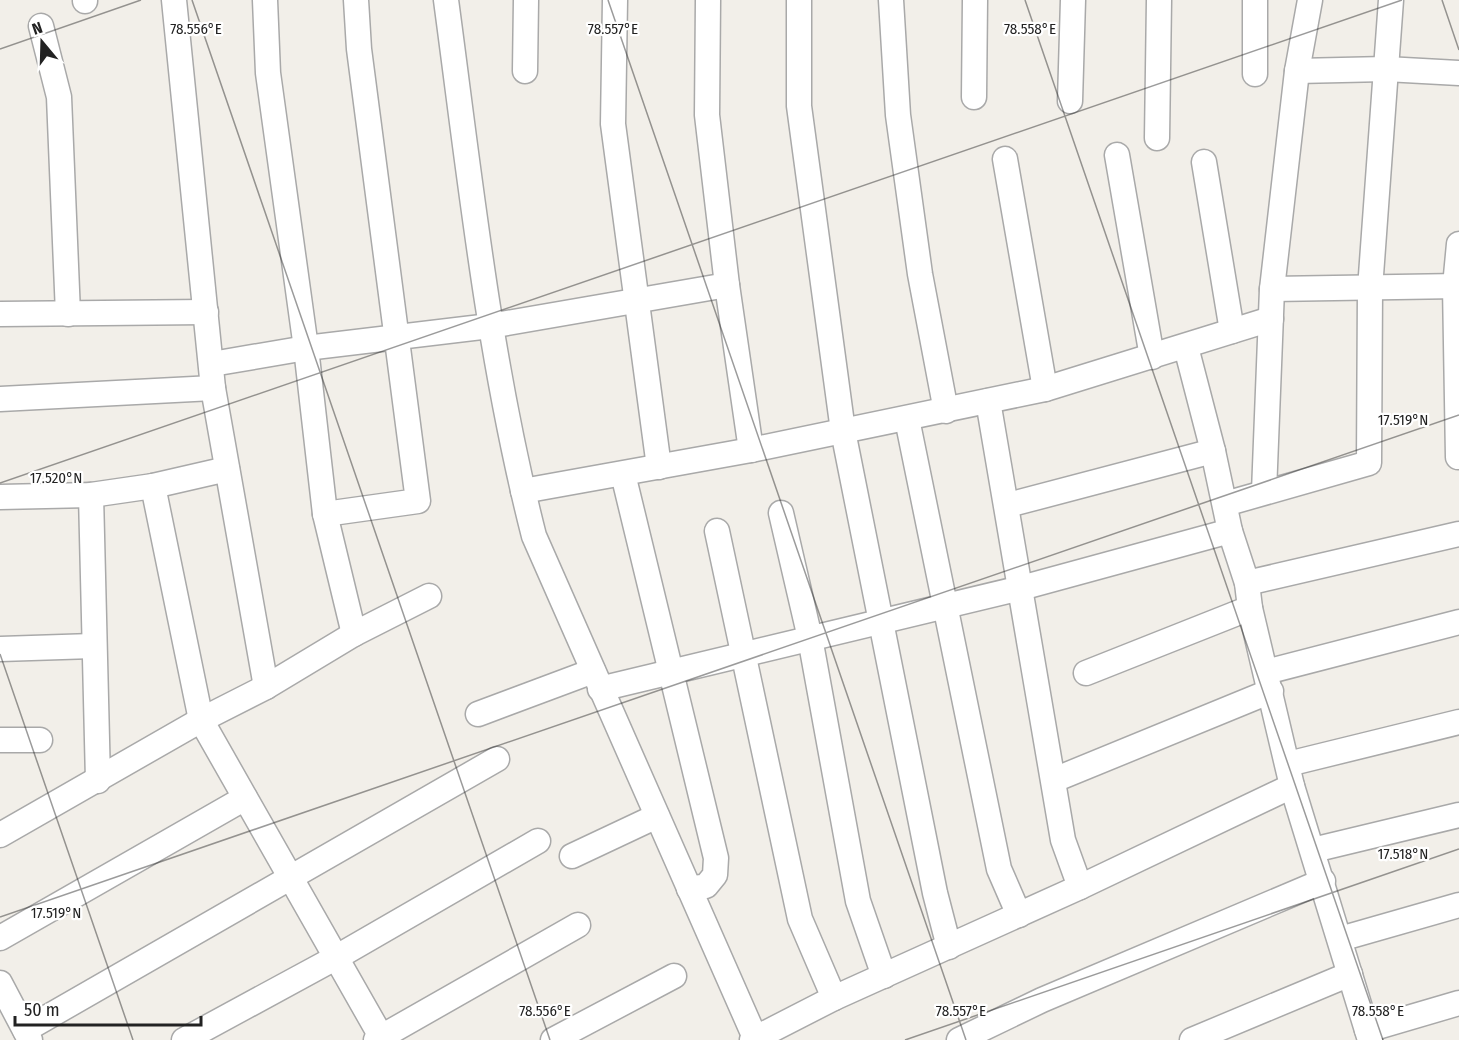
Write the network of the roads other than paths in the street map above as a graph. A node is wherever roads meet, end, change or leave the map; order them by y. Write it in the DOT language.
graph roads {
  1 [pos="174,0"];
  2 [pos="265,0"];
  3 [pos="356,0"];
  4 [pos="446,0"];
  5 [pos="526,0"];
  6 [pos="615,0"];
  7 [pos="708,0"];
  8 [pos="799,0"];
  9 [pos="891,0"];
  10 [pos="975,0"];
  11 [pos="1073,0"];
  12 [pos="1159,0"];
  13 [pos="1255,0"];
  14 [pos="1310,0"];
  15 [pos="1390,0"];
  16 [pos="41,26"];
  17 [pos="1386,69"];
  18 [pos="525,71"];
  19 [pos="1297,71"];
  20 [pos="1459,73"];
  21 [pos="1255,74"];
  22 [pos="974,97"];
  23 [pos="1070,101"];
  24 [pos="1156,138"];
  25 [pos="1117,155"];
  26 [pos="1005,159"];
  27 [pos="1204,162"];
  28 [pos="1459,244"];
  29 [pos="727,285"];
  30 [pos="1457,286"];
  31 [pos="1370,289"];
  32 [pos="1272,290"];
  33 [pos="639,300"];
  34 [pos="206,312"];
  35 [pos="0,314"];
  36 [pos="68,314"];
  37 [pos="1271,319"];
  38 [pos="490,326"];
  39 [pos="1232,331"];
  40 [pos="398,338"];
  41 [pos="1185,346"];
  42 [pos="306,348"];
  43 [pos="1152,357"];
  44 [pos="212,364"];
  45 [pos="213,388"];
  46 [pos="1046,389"];
  47 [pos="0,399"];
  48 [pos="988,401"];
  49 [pos="946,411"];
  50 [pos="907,419"];
  51 [pos="843,431"];
  52 [pos="752,450"];
  53 [pos="1213,451"];
  54 [pos="1458,457"];
  55 [pos="659,467"];
  56 [pos="227,468"];
  57 [pos="623,474"];
  58 [pos="153,486"];
  59 [pos="523,490"];
  60 [pos="1264,492"];
  61 [pos="91,495"];
  62 [pos="0,497"];
  63 [pos="1225,504"];
  64 [pos="1008,505"];
  65 [pos="781,513"];
  66 [pos="325,514"];
  67 [pos="717,531"];
  68 [pos="1230,531"];
  69 [pos="1459,534"];
  70 [pos="1247,583"];
  71 [pos="1021,588"];
  72 [pos="429,596"];
  73 [pos="945,606"];
  74 [pos="1250,608"];
  75 [pos="881,622"];
  76 [pos="1459,622"];
  77 [pos="354,634"];
  78 [pos="810,638"];
  79 [pos="93,646"];
  80 [pos="0,649"];
  81 [pos="744,654"];
  82 [pos="671,672"];
  83 [pos="1086,673"];
  84 [pos="597,680"];
  85 [pos="1268,681"];
  86 [pos="266,687"];
  87 [pos="478,714"];
  88 [pos="201,720"];
  89 [pos="1459,722"];
  90 [pos="0,740"];
  91 [pos="40,740"];
  92 [pos="497,759"];
  93 [pos="1290,775"];
  94 [pos="1054,780"];
  95 [pos="98,781"];
  96 [pos="244,798"];
  97 [pos="1459,814"];
  98 [pos="657,816"];
  99 [pos="0,835"];
  100 [pos="538,841"];
  101 [pos="1314,850"];
  102 [pos="572,856"];
  103 [pos="292,877"];
  104 [pos="1323,881"];
  105 [pos="1080,887"];
  106 [pos="690,890"];
  107 [pos="1459,905"];
  108 [pos="1019,915"];
  109 [pos="578,925"];
  110 [pos="0,938"];
  111 [pos="1340,939"];
  112 [pos="949,947"];
  113 [pos="336,957"];
  114 [pos="1350,974"];
  115 [pos="674,976"];
  116 [pos="884,976"];
  117 [pos="2,992"];
  118 [pos="834,998"];
  119 [pos="1459,1003"];
  120 [pos="28,1035"];
  121 [pos="1368,1035"];
  122 [pos="380,1039"];
  123 [pos="754,1039"];
  124 [pos="184,1040"];
  125 [pos="553,1040"];
  126 [pos="959,1040"];
  127 [pos="1192,1040"];
  1 -- 34 [label="street"];
  2 -- 42 [label="street"];
  3 -- 40 [label="street"];
  4 -- 38 [label="street"];
  5 -- 18 [label="street"];
  6 -- 33 [label="street"];
  7 -- 29 [label="street"];
  8 -- 51 [label="street"];
  9 -- 49 [label="street"];
  10 -- 22 [label="street"];
  11 -- 23 [label="street"];
  12 -- 24 [label="street"];
  13 -- 21 [label="street"];
  14 -- 19 [label="street"];
  15 -- 17 [label="street"];
  16 -- 36 [label="street"];
  17 -- 19 [label="street"];
  17 -- 20 [label="street"];
  17 -- 31 [label="street"];
  19 -- 32 [label="street"];
  25 -- 43 [label="street"];
  26 -- 46 [label="street"];
  27 -- 39 [label="street"];
  28 -- 30 [label="street"];
  29 -- 33 [label="street"];
  29 -- 52 [label="street"];
  30 -- 31 [label="street"];
  30 -- 54 [label="street"];
  31 -- 32 [label="street"];
  31 -- 60 [label="street"];
  32 -- 37 [label="street"];
  33 -- 38 [label="street"];
  33 -- 55 [label="street"];
  34 -- 36 [label="street"];
  34 -- 44 [label="street"];
  35 -- 36 [label="street"];
  37 -- 39 [label="street"];
  37 -- 60 [label="street"];
  38 -- 40 [label="street"];
  38 -- 59 [label="street"];
  39 -- 41 [label="street"];
  40 -- 42 [label="street"];
  40 -- 66 [label="street"];
  41 -- 43 [label="street"];
  41 -- 53 [label="street"];
  42 -- 44 [label="street"];
  42 -- 66 [label="street"];
  43 -- 46 [label="street"];
  44 -- 45 [label="street"];
  45 -- 47 [label="street"];
  45 -- 56 [label="street"];
  46 -- 48 [label="street"];
  48 -- 49 [label="street"];
  48 -- 64 [label="street"];
  49 -- 50 [label="street"];
  50 -- 51 [label="street"];
  50 -- 73 [label="street"];
  51 -- 52 [label="street"];
  51 -- 75 [label="street"];
  52 -- 55 [label="street"];
  53 -- 63 [label="street"];
  53 -- 64 [label="street"];
  55 -- 57 [label="street"];
  56 -- 58 [label="street"];
  56 -- 86 [label="street"];
  57 -- 59 [label="street"];
  57 -- 82 [label="street"];
  58 -- 61 [label="street"];
  58 -- 88 [label="street"];
  59 -- 84 [label="street"];
  60 -- 63 [label="street"];
  61 -- 62 [label="street"];
  61 -- 79 [label="street"];
  63 -- 68 [label="street"];
  64 -- 71 [label="street"];
  65 -- 78 [label="street"];
  66 -- 77 [label="street"];
  67 -- 81 [label="street"];
  68 -- 70 [label="street"];
  68 -- 71 [label="street"];
  69 -- 70 [label="street"];
  70 -- 74 [label="street"];
  71 -- 73 [label="street"];
  71 -- 94 [label="street"];
  72 -- 77 [label="street"];
  73 -- 75 [label="street"];
  73 -- 108 [label="street"];
  74 -- 83 [label="street"];
  74 -- 85 [label="street"];
  75 -- 78 [label="street"];
  75 -- 112 [label="street"];
  76 -- 85 [label="street"];
  77 -- 86 [label="street"];
  78 -- 81 [label="street"];
  78 -- 116 [label="street"];
  79 -- 80 [label="street"];
  79 -- 95 [label="street"];
  81 -- 82 [label="street"];
  81 -- 118 [label="street"];
  82 -- 84 [label="street"];
  82 -- 106 [label="street"];
  84 -- 87 [label="street"];
  84 -- 98 [label="street"];
  85 -- 93 [label="street"];
  85 -- 94 [label="street"];
  86 -- 88 [label="street"];
  88 -- 95 [label="street"];
  88 -- 96 [label="street"];
  89 -- 93 [label="street"];
  90 -- 91 [label="street"];
  92 -- 103 [label="street"];
  93 -- 101 [label="street"];
  93 -- 105 [label="street"];
  94 -- 105 [label="street"];
  95 -- 99 [label="street"];
  96 -- 103 [label="street"];
  96 -- 110 [label="street"];
  97 -- 101 [label="street"];
  98 -- 102 [label="street"];
  98 -- 106 [label="street"];
  100 -- 113 [label="street"];
  101 -- 104 [label="street"];
  103 -- 113 [label="street"];
  103 -- 120 [label="street"];
  104 -- 111 [label="street"];
  104 -- 126 [label="street"];
  105 -- 108 [label="street"];
  106 -- 123 [label="street"];
  107 -- 111 [label="street"];
  108 -- 112 [label="street"];
  109 -- 122 [label="street"];
  111 -- 114 [label="street"];
  112 -- 116 [label="street"];
  113 -- 122 [label="street"];
  113 -- 124 [label="street"];
  114 -- 121 [label="street"];
  114 -- 127 [label="street"];
  115 -- 125 [label="street"];
  116 -- 118 [label="street"];
  117 -- 120 [label="street"];
  118 -- 123 [label="street"];
  119 -- 121 [label="street"];
}
